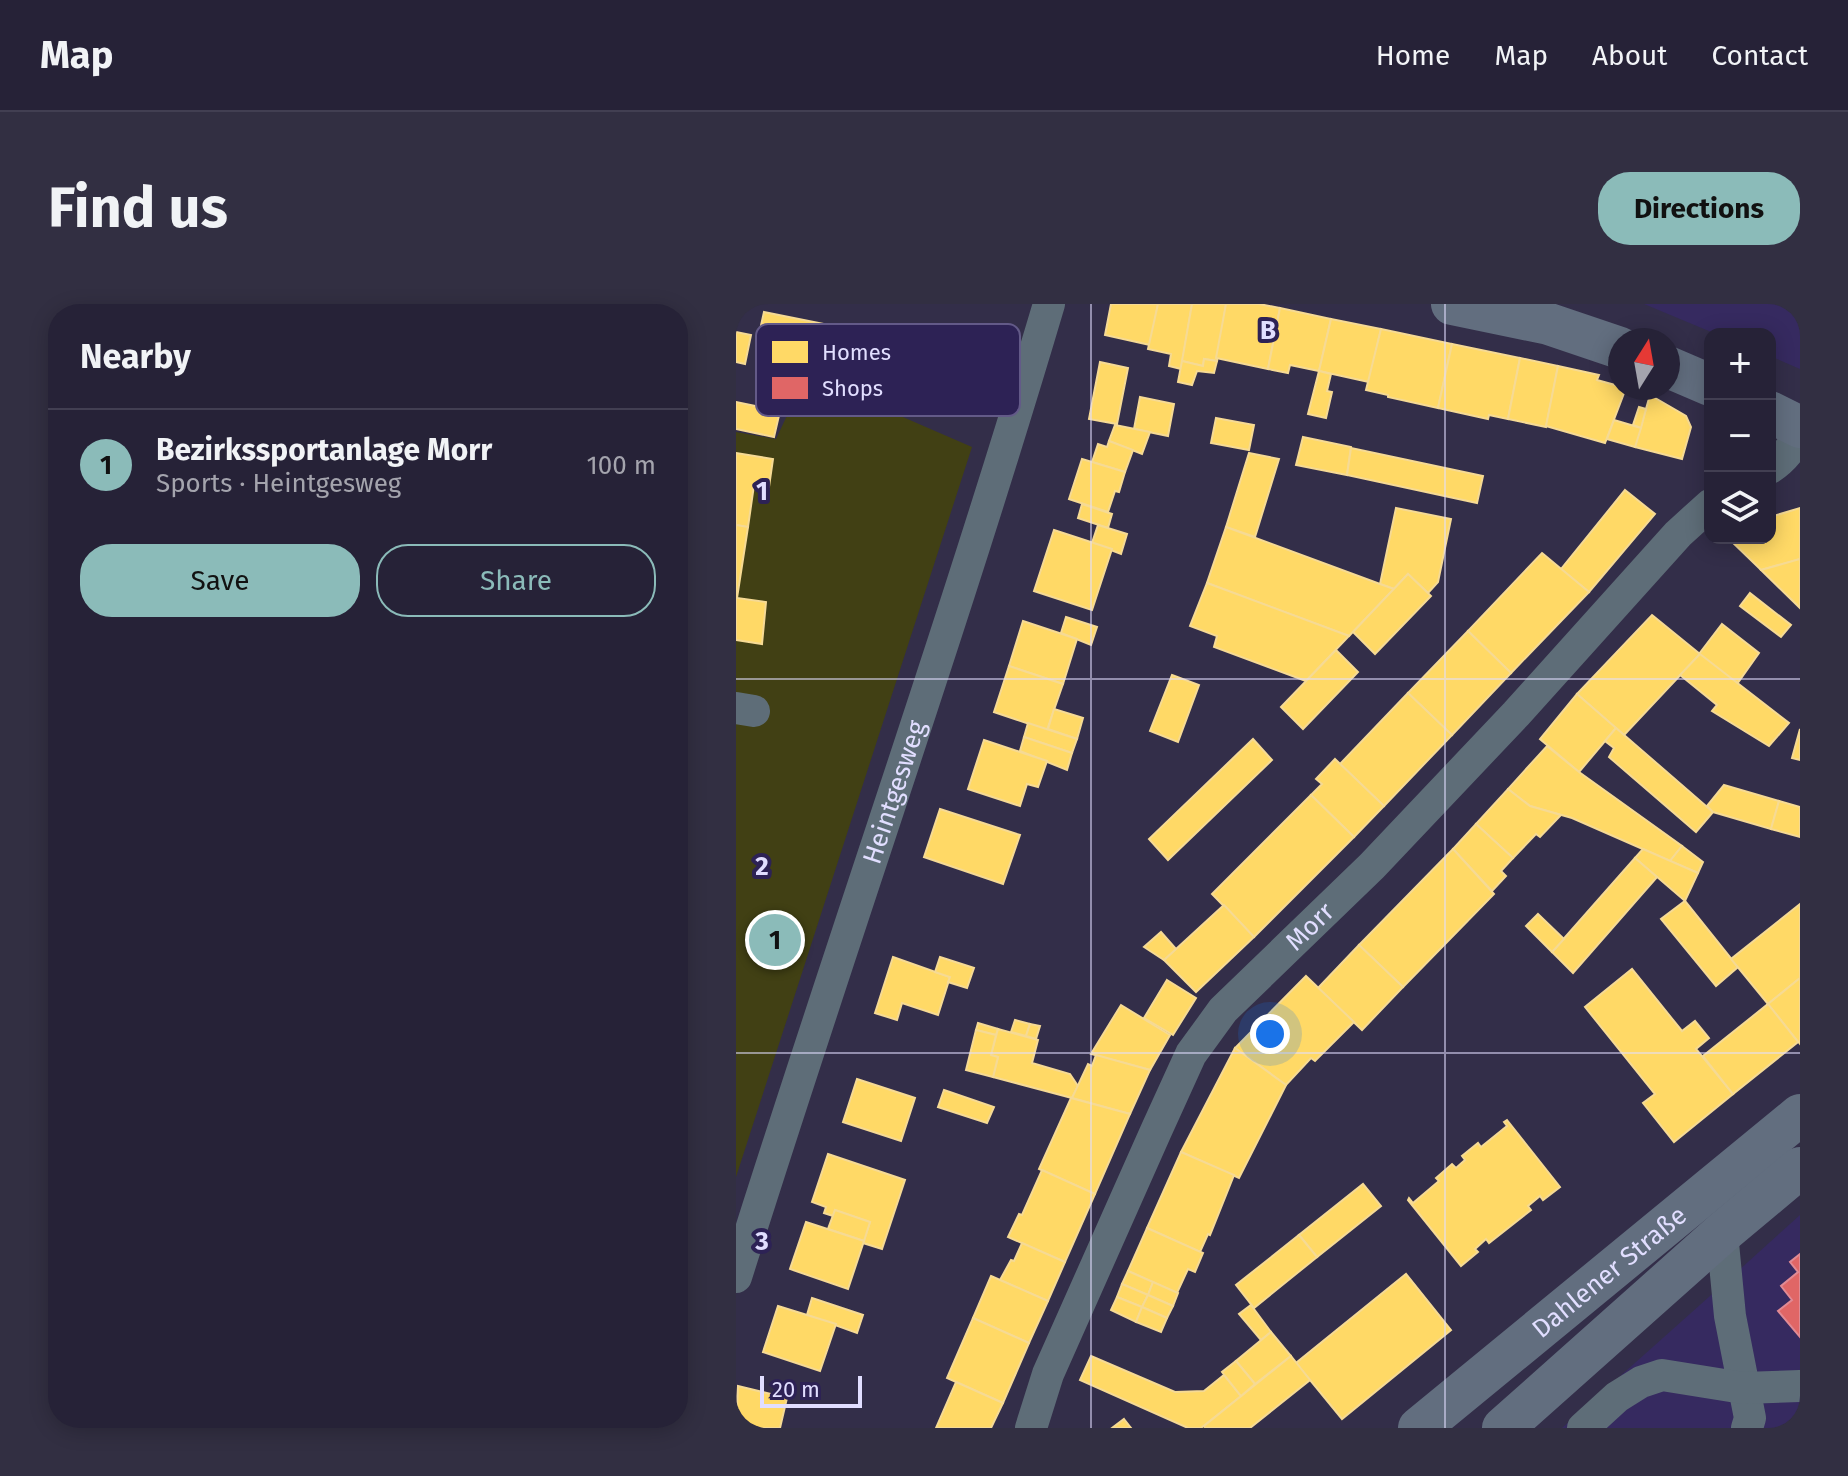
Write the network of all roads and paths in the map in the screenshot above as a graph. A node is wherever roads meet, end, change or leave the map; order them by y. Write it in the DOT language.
graph roads {
  1 [pos="1049,304"];
  2 [pos="1452,304"];
  3 [pos="1608,344"];
  4 [pos="1680,372"];
  5 [pos="1704,382"];
  6 [pos="1020,401"];
  7 [pos="1016,416"];
  8 [pos="1776,416"];
  9 [pos="1800,430"];
  10 [pos="1776,462"];
  11 [pos="1704,510"];
  12 [pos="1800,1115"];
  13 [pos="1800,1168"];
  14 [pos="1722,1233"];
  15 [pos="736,1277"];
  16 [pos="1800,1386"];
  17 [pos="1743,1388"];
  18 [pos="1031,1428"];
  19 [pos="1419,1428"];
  20 [pos="1503,1428"];
  21 [pos="1583,1428"];
  22 [pos="1747,1428"];
  1 -- 6 [label="street, Heintgesweg"];
  2 -- 3 [label="main road"];
  4 -- 5 [label="main road"];
  7 -- 15 [label="street, Heintgesweg"];
  8 -- 9 [label="main road"];
  9 -- 10 [label="street"];
  11 -- 18 [label="street, Morr"];
  12 -- 19 [label="main road, Dahlener Straße"];
  13 -- 14 [label="main road, Dahlener Straße"];
  14 -- 17 [label="street"];
  14 -- 20 [label="main road, Dahlener Straße"];
  16 -- 17 [label="street"];
  17 -- 21 [label="street"];
  17 -- 22 [label="street"];
}
